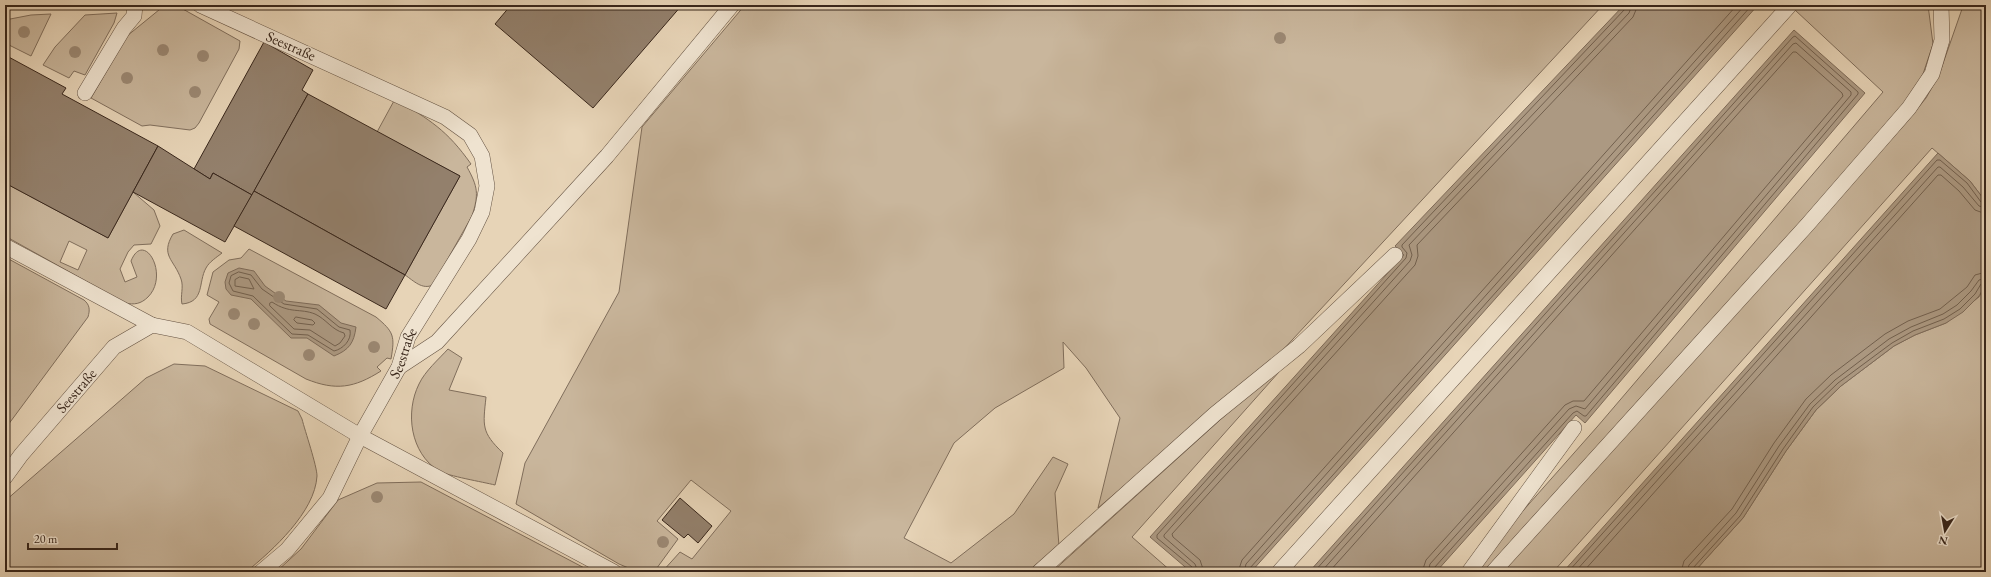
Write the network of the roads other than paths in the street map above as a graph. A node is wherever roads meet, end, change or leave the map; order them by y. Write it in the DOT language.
graph roads {
  1 [pos="135,5"];
  2 [pos="200,5"];
  3 [pos="732,5"];
  4 [pos="1790,5"];
  5 [pos="1941,5"];
  6 [pos="85,93"];
  7 [pos="5,246"];
  8 [pos="1395,254"];
  9 [pos="152,325"];
  10 [pos="399,367"];
  11 [pos="1574,428"];
  12 [pos="360,436"];
  13 [pos="5,477"];
  14 [pos="261,572"];
  15 [pos="614,572"];
  16 [pos="1039,572"];
  17 [pos="1279,572"];
  18 [pos="1469,572"];
  19 [pos="1493,572"];
  1 -- 6 [label="lane"];
  2 -- 10 [label="lane, Seestraße"];
  3 -- 10 [label="lane"];
  4 -- 17 [label="lane"];
  5 -- 19 [label="lane"];
  7 -- 9 [label="lane"];
  8 -- 16 [label="lane"];
  9 -- 12 [label="lane"];
  9 -- 13 [label="lane, Seestraße"];
  10 -- 12 [label="lane, Seestraße"];
  11 -- 18 [label="lane"];
  12 -- 14 [label="lane, Seestraße"];
  12 -- 15 [label="lane"];
}
